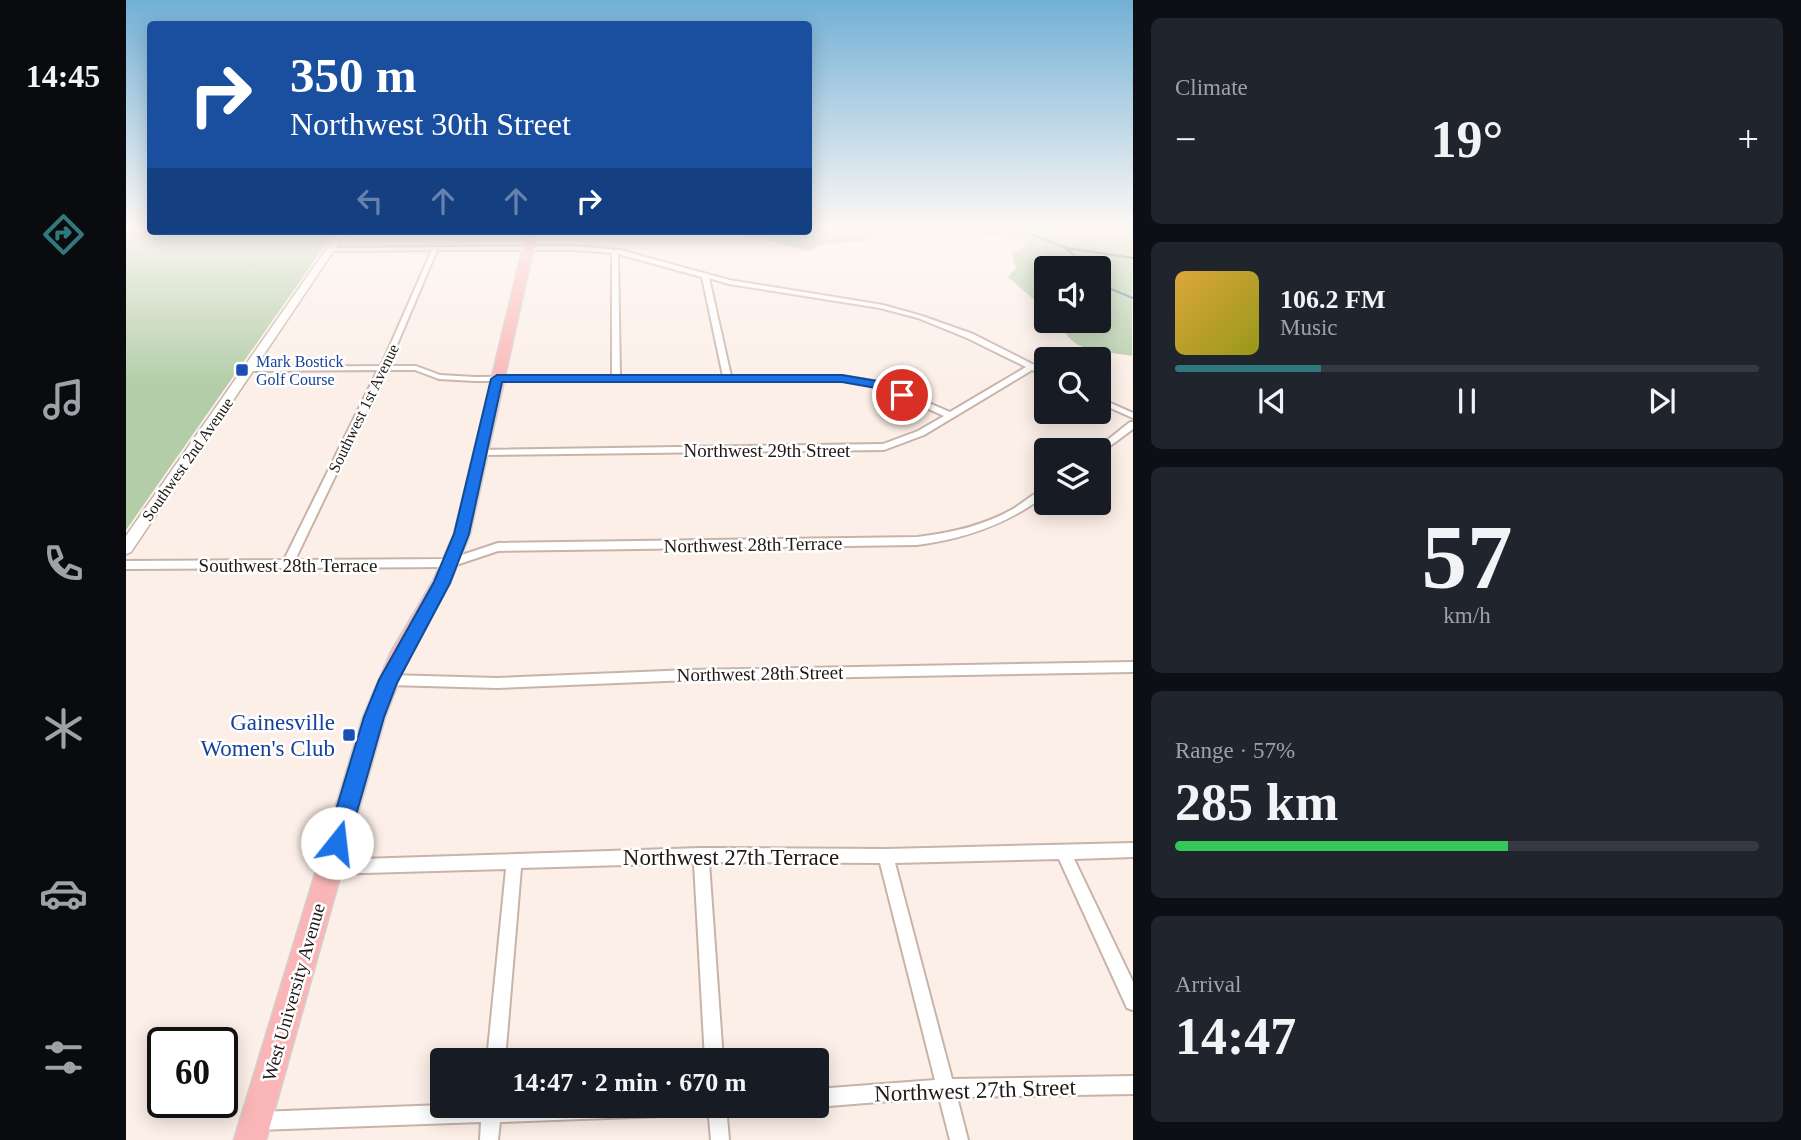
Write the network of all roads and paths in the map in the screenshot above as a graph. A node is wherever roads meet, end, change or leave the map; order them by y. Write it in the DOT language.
graph roads {
  1 [pos="310,280"];
  2 [pos="422,280"];
  3 [pos="519,280"];
  4 [pos="615,280"];
  5 [pos="706,280"];
  6 [pos="735,280"];
  7 [pos="384,367"];
  8 [pos="1031,367"];
  9 [pos="1034,368"];
  10 [pos="249,369"];
  11 [pos="727,377"];
  12 [pos="616,378"];
  13 [pos="497,379"];
  14 [pos="1111,406"];
  15 [pos="949,415"];
  16 [pos="1132,416"];
  17 [pos="1132,424"];
  18 [pos="1111,441"];
  19 [pos="482,452"];
  20 [pos="1034,501"];
  21 [pos="126,548"];
  22 [pos="450,563"];
  23 [pos="126,565"];
  24 [pos="287,565"];
  25 [pos="1132,667"];
  26 [pos="388,680"];
  27 [pos="1132,850"];
  28 [pos="1064,853"];
  29 [pos="701,855"];
  30 [pos="886,856"];
  31 [pos="514,860"];
  32 [pos="329,867"];
  33 [pos="1132,1002"];
  34 [pos="497,1048"];
  35 [pos="713,1048"];
  36 [pos="1132,1086"];
  37 [pos="945,1088"];
  38 [pos="829,1097"];
  39 [pos="430,1115"];
  40 [pos="490,1118"];
  41 [pos="718,1118"];
  42 [pos="253,1131"];
  43 [pos="489,1140"];
  44 [pos="719,1140"];
  45 [pos="959,1140"];
  1 -- 10 [label="main road, Southwest 2nd Avenue"];
  2 -- 7 [label="street, Southwest 1st Avenue"];
  3 -- 13 [label="main road, West University Avenue"];
  4 -- 12 [label="street"];
  5 -- 11 [label="street"];
  6 -- 8 [label="street"];
  7 -- 10 [label="street"];
  7 -- 13 [label="street"];
  7 -- 24 [label="street, Southwest 1st Avenue"];
  8 -- 9 [label="street"];
  8 -- 15 [label="street, Northwest 29th Street"];
  10 -- 21 [label="main road, Southwest 2nd Avenue"];
  11 -- 12 [label="street"];
  11 -- 15 [label="street"];
  12 -- 13 [label="street"];
  13 -- 19 [label="main road, West University Avenue"];
  14 -- 16 [label="street"];
  15 -- 19 [label="street, Northwest 29th Street"];
  17 -- 18 [label="street"];
  19 -- 22 [label="main road, West University Avenue"];
  20 -- 22 [label="street, Northwest 28th Terrace"];
  22 -- 24 [label="street, Southwest 28th Terrace"];
  22 -- 26 [label="main road, West University Avenue"];
  23 -- 24 [label="street, Southwest 28th Terrace"];
  25 -- 26 [label="street, Northwest 28th Street"];
  26 -- 32 [label="main road, West University Avenue"];
  27 -- 28 [label="street, Northwest 27th Terrace"];
  28 -- 30 [label="street, Northwest 27th Terrace"];
  28 -- 33 [label="street"];
  29 -- 30 [label="street, Northwest 27th Terrace"];
  29 -- 31 [label="street, Northwest 27th Terrace"];
  29 -- 35 [label="street"];
  30 -- 37 [label="street"];
  31 -- 32 [label="street, Northwest 27th Terrace"];
  31 -- 34 [label="street"];
  32 -- 42 [label="main road, West University Avenue"];
  36 -- 37 [label="street, Northwest 27th Street"];
  37 -- 38 [label="street, Northwest 27th Street"];
  37 -- 45 [label="street"];
  39 -- 42 [label="street"];
  40 -- 43 [label="street"];
  41 -- 44 [label="street"];
}
